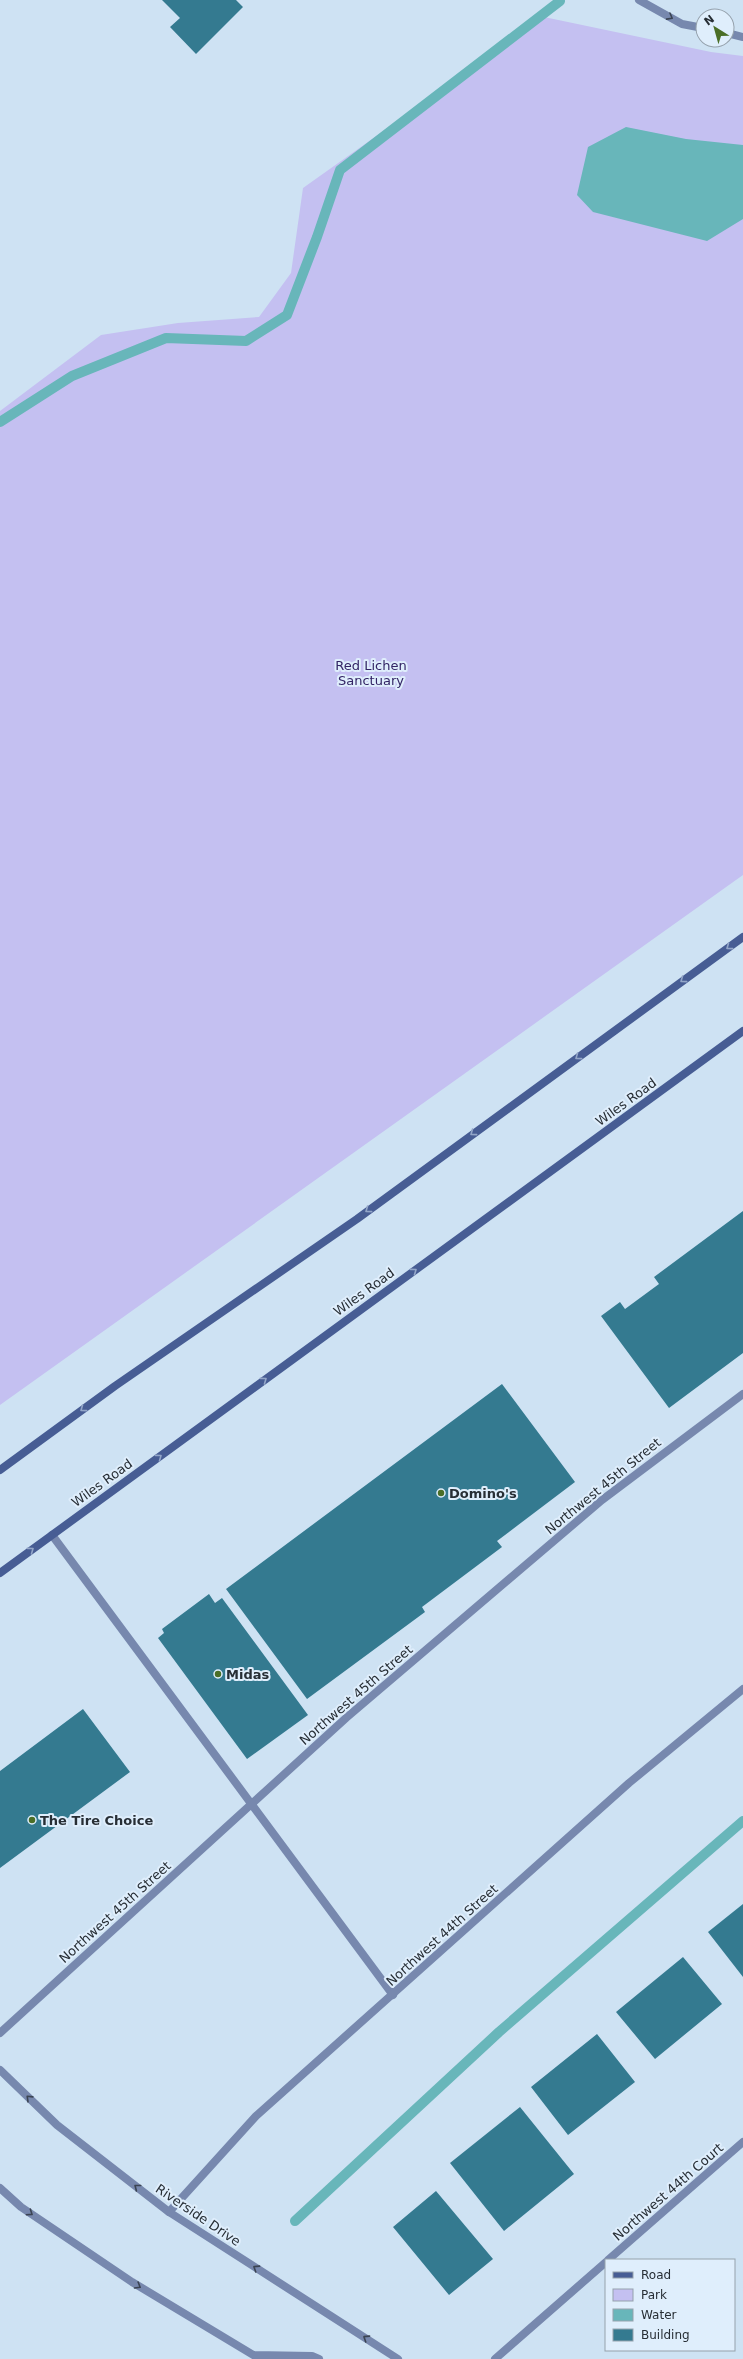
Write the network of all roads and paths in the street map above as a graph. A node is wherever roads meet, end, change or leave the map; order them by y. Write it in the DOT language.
graph roads {
  1 [pos="639,0"];
  2 [pos="695,26"];
  3 [pos="743,937"];
  4 [pos="743,1031"];
  5 [pos="743,1394"];
  6 [pos="0,1470"];
  7 [pos="52,1535"];
  8 [pos="0,1573"];
  9 [pos="743,1689"];
  10 [pos="251,1804"];
  11 [pos="393,1995"];
  12 [pos="0,2034"];
  13 [pos="0,2070"];
  14 [pos="743,2142"];
  15 [pos="0,2188"];
  16 [pos="170,2212"];
  17 [pos="609,2259"];
  18 [pos="605,2263"];
  19 [pos="257,2357"];
  20 [pos="318,2359"];
  21 [pos="398,2359"];
  22 [pos="495,2359"];
  1 -- 2 [label="street, one-way"];
  3 -- 6 [label="main road, one-way"];
  7 -- 4 [label="main road, Wiles Road, one-way"];
  5 -- 10 [label="street, Northwest 45th Street"];
  8 -- 7 [label="main road, Wiles Road, one-way"];
  7 -- 10 [label="street"];
  9 -- 11 [label="street, Northwest 44th Street"];
  10 -- 11 [label="street"];
  10 -- 12 [label="street, Northwest 45th Street"];
  11 -- 16 [label="street, Northwest 44th Street"];
  16 -- 13 [label="street, Riverside Drive, one-way"];
  14 -- 17 [label="street, Northwest 44th Court"];
  15 -- 19 [label="street, one-way"];
  21 -- 16 [label="street, Riverside Drive, one-way"];
  18 -- 22 [label="street"];
  19 -- 20 [label="street"];
}
